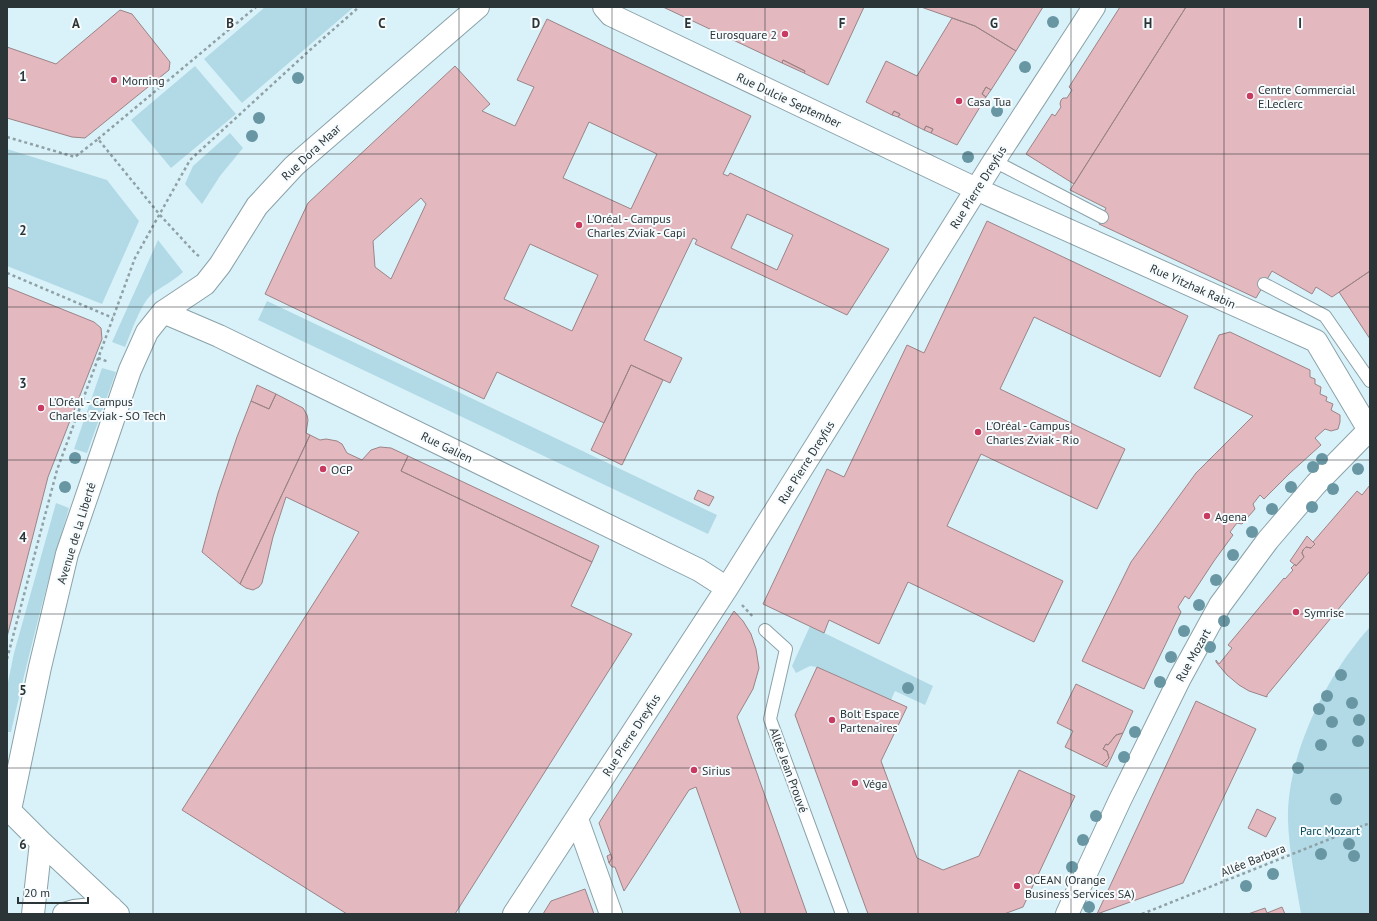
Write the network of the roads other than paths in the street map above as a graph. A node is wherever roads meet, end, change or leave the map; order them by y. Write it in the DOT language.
graph roads {
  1 [pos="478,7"];
  2 [pos="604,7"];
  3 [pos="1094,7"];
  4 [pos="994,161"];
  5 [pos="976,189"];
  6 [pos="1102,217"];
  7 [pos="1264,284"];
  8 [pos="163,312"];
  9 [pos="1370,381"];
  10 [pos="1370,430"];
  11 [pos="727,588"];
  12 [pos="765,630"];
  13 [pos="8,810"];
  14 [pos="577,819"];
  15 [pos="41,842"];
  16 [pos="114,910"];
  17 [pos="33,914"];
  18 [pos="64,914"];
  19 [pos="514,914"];
  20 [pos="612,914"];
  21 [pos="842,914"];
  22 [pos="1066,914"];
  1 -- 8 [label="street, Rue Dora Maar"];
  2 -- 5 [label="street, Rue Dulcie September"];
  3 -- 4 [label="street, Rue Pierre Dreyfus"];
  4 -- 5 [label="street, Rue Pierre Dreyfus"];
  4 -- 6 [label="lane"];
  5 -- 10 [label="street, Rue Yitzhak Rabin"];
  5 -- 11 [label="street, Rue Pierre Dreyfus"];
  7 -- 9 [label="lane"];
  8 -- 11 [label="street, Rue Galien"];
  8 -- 13 [label="street, Avenue de la Liberté"];
  10 -- 22 [label="street, Rue Mozart"];
  11 -- 14 [label="street, Rue Pierre Dreyfus"];
  12 -- 21 [label="lane, Allée Jean Prouvé"];
  13 -- 15 [label="street"];
  14 -- 19 [label="street, Rue Pierre Dreyfus"];
  14 -- 20 [label="street"];
  15 -- 16 [label="street"];
  15 -- 17 [label="street"];
  16 -- 18 [label="street"];
}
